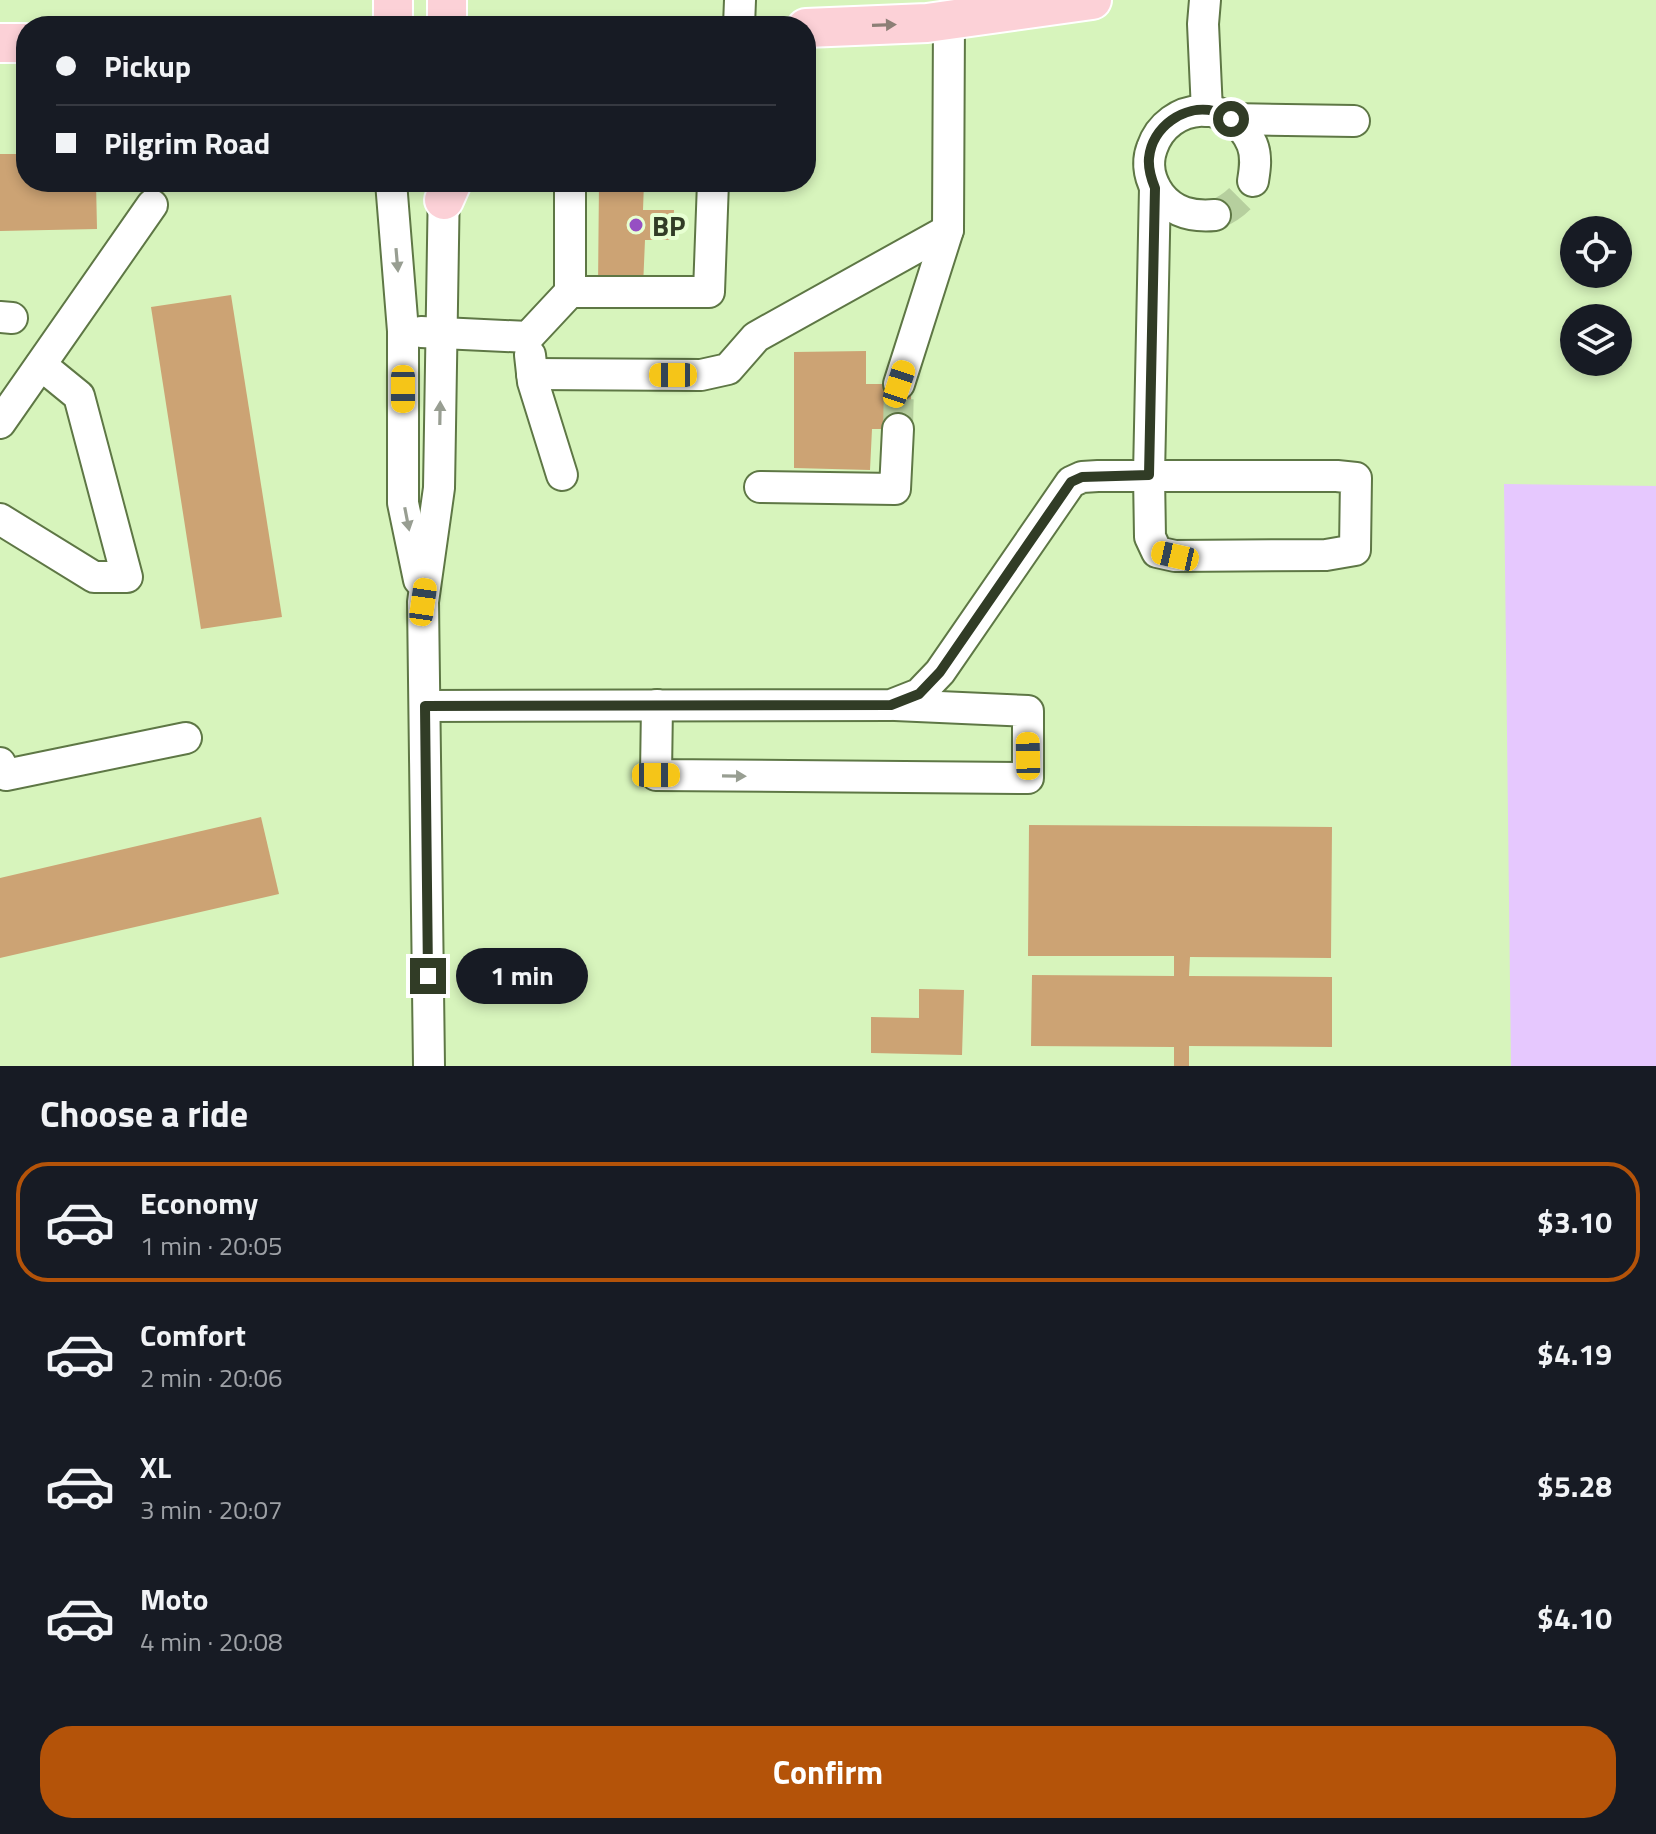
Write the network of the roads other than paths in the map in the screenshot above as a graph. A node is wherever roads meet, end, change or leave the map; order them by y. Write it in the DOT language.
graph roads {
  1 [pos="1092,0"];
  2 [pos="1205,0"];
  3 [pos="949,20"];
  4 [pos="816,28"];
  5 [pos="1219,115"];
  6 [pos="1354,121"];
  7 [pos="1253,181"];
  8 [pos="1155,188"];
  9 [pos="392,192"];
  10 [pos="447,192"];
  11 [pos="570,192"];
  12 [pos="713,192"];
  13 [pos="152,205"];
  14 [pos="1215,215"];
  15 [pos="948,230"];
  16 [pos="570,292"];
  17 [pos="403,331"];
  18 [pos="442,333"];
  19 [pos="528,337"];
  20 [pos="41,365"];
  21 [pos="532,374"];
  22 [pos="899,384"];
  23 [pos="0,423"];
  24 [pos="898,429"];
  25 [pos="562,475"];
  26 [pos="1149,475"];
  27 [pos="760,487"];
  28 [pos="0,519"];
  29 [pos="423,602"];
  30 [pos="657,705"];
  31 [pos="891,705"];
  32 [pos="425,706"];
  33 [pos="186,738"];
  34 [pos="0,763"];
  35 [pos="429,1066"];
  1 -- 3 [label="main road"];
  2 -- 5 [label="street"];
  4 -- 3 [label="main road, one-way"];
  3 -- 15 [label="street"];
  5 -- 6 [label="street"];
  5 -- 7 [label="street"];
  5 -- 8 [label="street"];
  8 -- 14 [label="street"];
  8 -- 26 [label="street"];
  9 -- 17 [label="street, one-way"];
  10 -- 18 [label="street"];
  11 -- 16 [label="street"];
  12 -- 16 [label="street"];
  13 -- 20 [label="street"];
  15 -- 21 [label="street"];
  15 -- 22 [label="street"];
  16 -- 19 [label="street"];
  17 -- 18 [label="street"];
  17 -- 29 [label="street, one-way"];
  18 -- 19 [label="street"];
  29 -- 18 [label="street, one-way"];
  19 -- 21 [label="street"];
  20 -- 23 [label="street"];
  20 -- 28 [label="street"];
  21 -- 25 [label="street"];
  24 -- 27 [label="street"];
  26 -- 26 [label="street"];
  26 -- 31 [label="street"];
  29 -- 32 [label="street"];
  30 -- 31 [label="street"];
  30 -- 31 [label="street, one-way"];
  30 -- 32 [label="street"];
  32 -- 35 [label="street"];
  33 -- 34 [label="street"];
}
